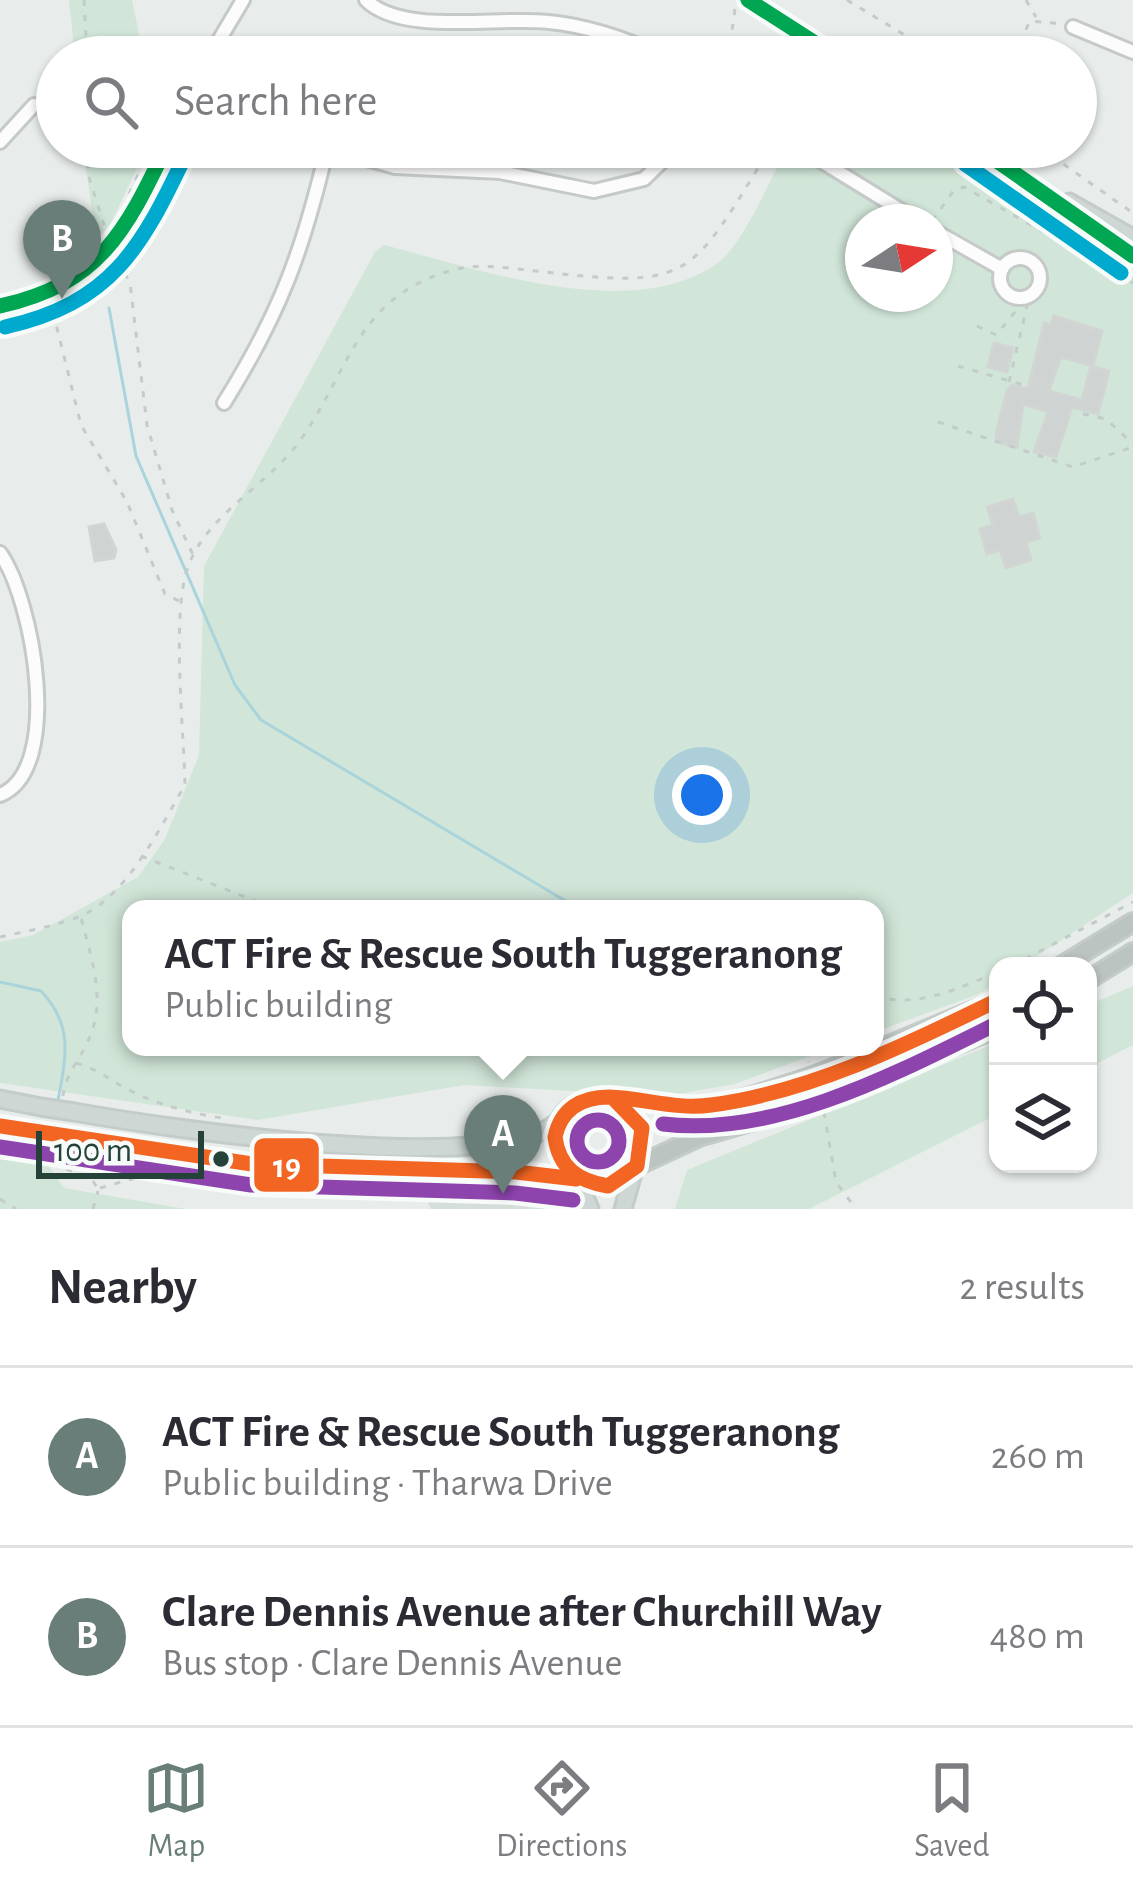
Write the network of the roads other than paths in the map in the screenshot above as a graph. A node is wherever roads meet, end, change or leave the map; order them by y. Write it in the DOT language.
graph roads {
  1 [pos="243,0"];
  2 [pos="366,0"];
  3 [pos="748,1"];
  4 [pos="1073,27"];
  5 [pos="222,36"];
  6 [pos="610,36"];
  7 [pos="804,36"];
  8 [pos="1095,36"];
  9 [pos="1097,37"];
  10 [pos="1133,52"];
  11 [pos="36,109"];
  12 [pos="0,142"];
  13 [pos="154,168"];
  14 [pos="321,168"];
  15 [pos="430,168"];
  16 [pos="655,168"];
  17 [pos="832,168"];
  18 [pos="1010,168"];
  19 [pos="1045,190"];
  20 [pos="891,204"];
  21 [pos="1133,238"];
  22 [pos="953,241"];
  23 [pos="1133,256"];
  24 [pos="1000,264"];
  25 [pos="0,306"];
  26 [pos="224,404"];
  27 [pos="0,553"];
  28 [pos="0,795"];
  29 [pos="1133,922"];
  30 [pos="1133,952"];
  31 [pos="1075,957"];
  32 [pos="1097,974"];
  33 [pos="989,1004"];
  34 [pos="989,1032"];
  35 [pos="884,1045"];
  36 [pos="855,1056"];
  37 [pos="0,1100"];
  38 [pos="615,1100"];
  39 [pos="565,1114"];
  40 [pos="0,1126"];
  41 [pos="635,1168"];
  42 [pos="577,1180"];
  43 [pos="590,1209"];
  44 [pos="623,1209"];
  1 -- 5 [label="street"];
  2 -- 6 [label="street"];
  3 -- 7 [label="main road"];
  4 -- 8 [label="street"];
  9 -- 10 [label="street"];
  11 -- 12 [label="street"];
  13 -- 25 [label="street"];
  14 -- 26 [label="street"];
  15 -- 16 [label="street"];
  17 -- 20 [label="street"];
  18 -- 19 [label="main road"];
  19 -- 21 [label="main road"];
  19 -- 23 [label="main road"];
  22 -- 24 [label="street"];
  24 -- 24 [label="street"];
  27 -- 28 [label="street"];
  29 -- 31 [label="highway"];
  30 -- 32 [label="highway"];
  33 -- 35 [label="highway"];
  34 -- 41 [label="highway"];
  36 -- 38 [label="highway"];
  37 -- 39 [label="main road, bridge"];
  38 -- 39 [label="highway"];
  38 -- 41 [label="highway"];
  39 -- 42 [label="highway"];
  40 -- 42 [label="main road, bridge"];
  41 -- 42 [label="highway"];
  41 -- 44 [label="main road"];
  42 -- 43 [label="main road"];
}
